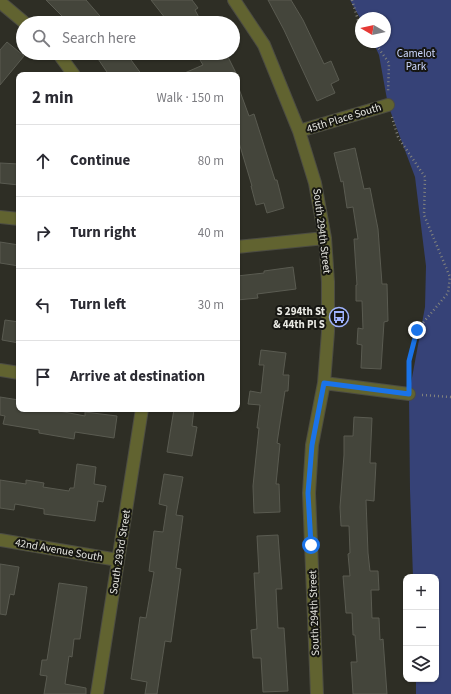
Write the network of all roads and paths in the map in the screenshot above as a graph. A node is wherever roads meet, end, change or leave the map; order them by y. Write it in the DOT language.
graph roads {
  1 [pos="234,0"];
  2 [pos="352,0"];
  3 [pos="1,4"];
  4 [pos="356,12"];
  5 [pos="16,16"];
  6 [pos="378,48"];
  7 [pos="63,60"];
  8 [pos="72,72"];
  9 [pos="388,105"];
  10 [pos="299,131"];
  11 [pos="0,217"];
  12 [pos="16,218"];
  13 [pos="325,238"];
  14 [pos="240,247"];
  15 [pos="0,370"];
  16 [pos="16,373"];
  17 [pos="324,383"];
  18 [pos="409,394"];
  19 [pos="451,397"];
  20 [pos="142,412"];
  21 [pos="0,540"];
  22 [pos="118,560"];
  23 [pos="97,694"];
  24 [pos="317,694"];
  1 -- 10 [label="street, South 294th Street"];
  2 -- 4 [label="path"];
  3 -- 5 [label="street"];
  6 -- 9 [label="path"];
  7 -- 8 [label="street"];
  9 -- 10 [label="street, 45th Place South"];
  9 -- 18 [label="path"];
  10 -- 13 [label="street, South 294th Street"];
  11 -- 12 [label="street"];
  13 -- 14 [label="street"];
  13 -- 17 [label="street, South 294th Street"];
  15 -- 16 [label="street"];
  17 -- 18 [label="street"];
  17 -- 24 [label="street, South 294th Street"];
  18 -- 19 [label="path"];
  20 -- 22 [label="street, South 293rd Street"];
  21 -- 22 [label="street, 42nd Avenue South"];
  22 -- 23 [label="street, South 293rd Street"];
}
